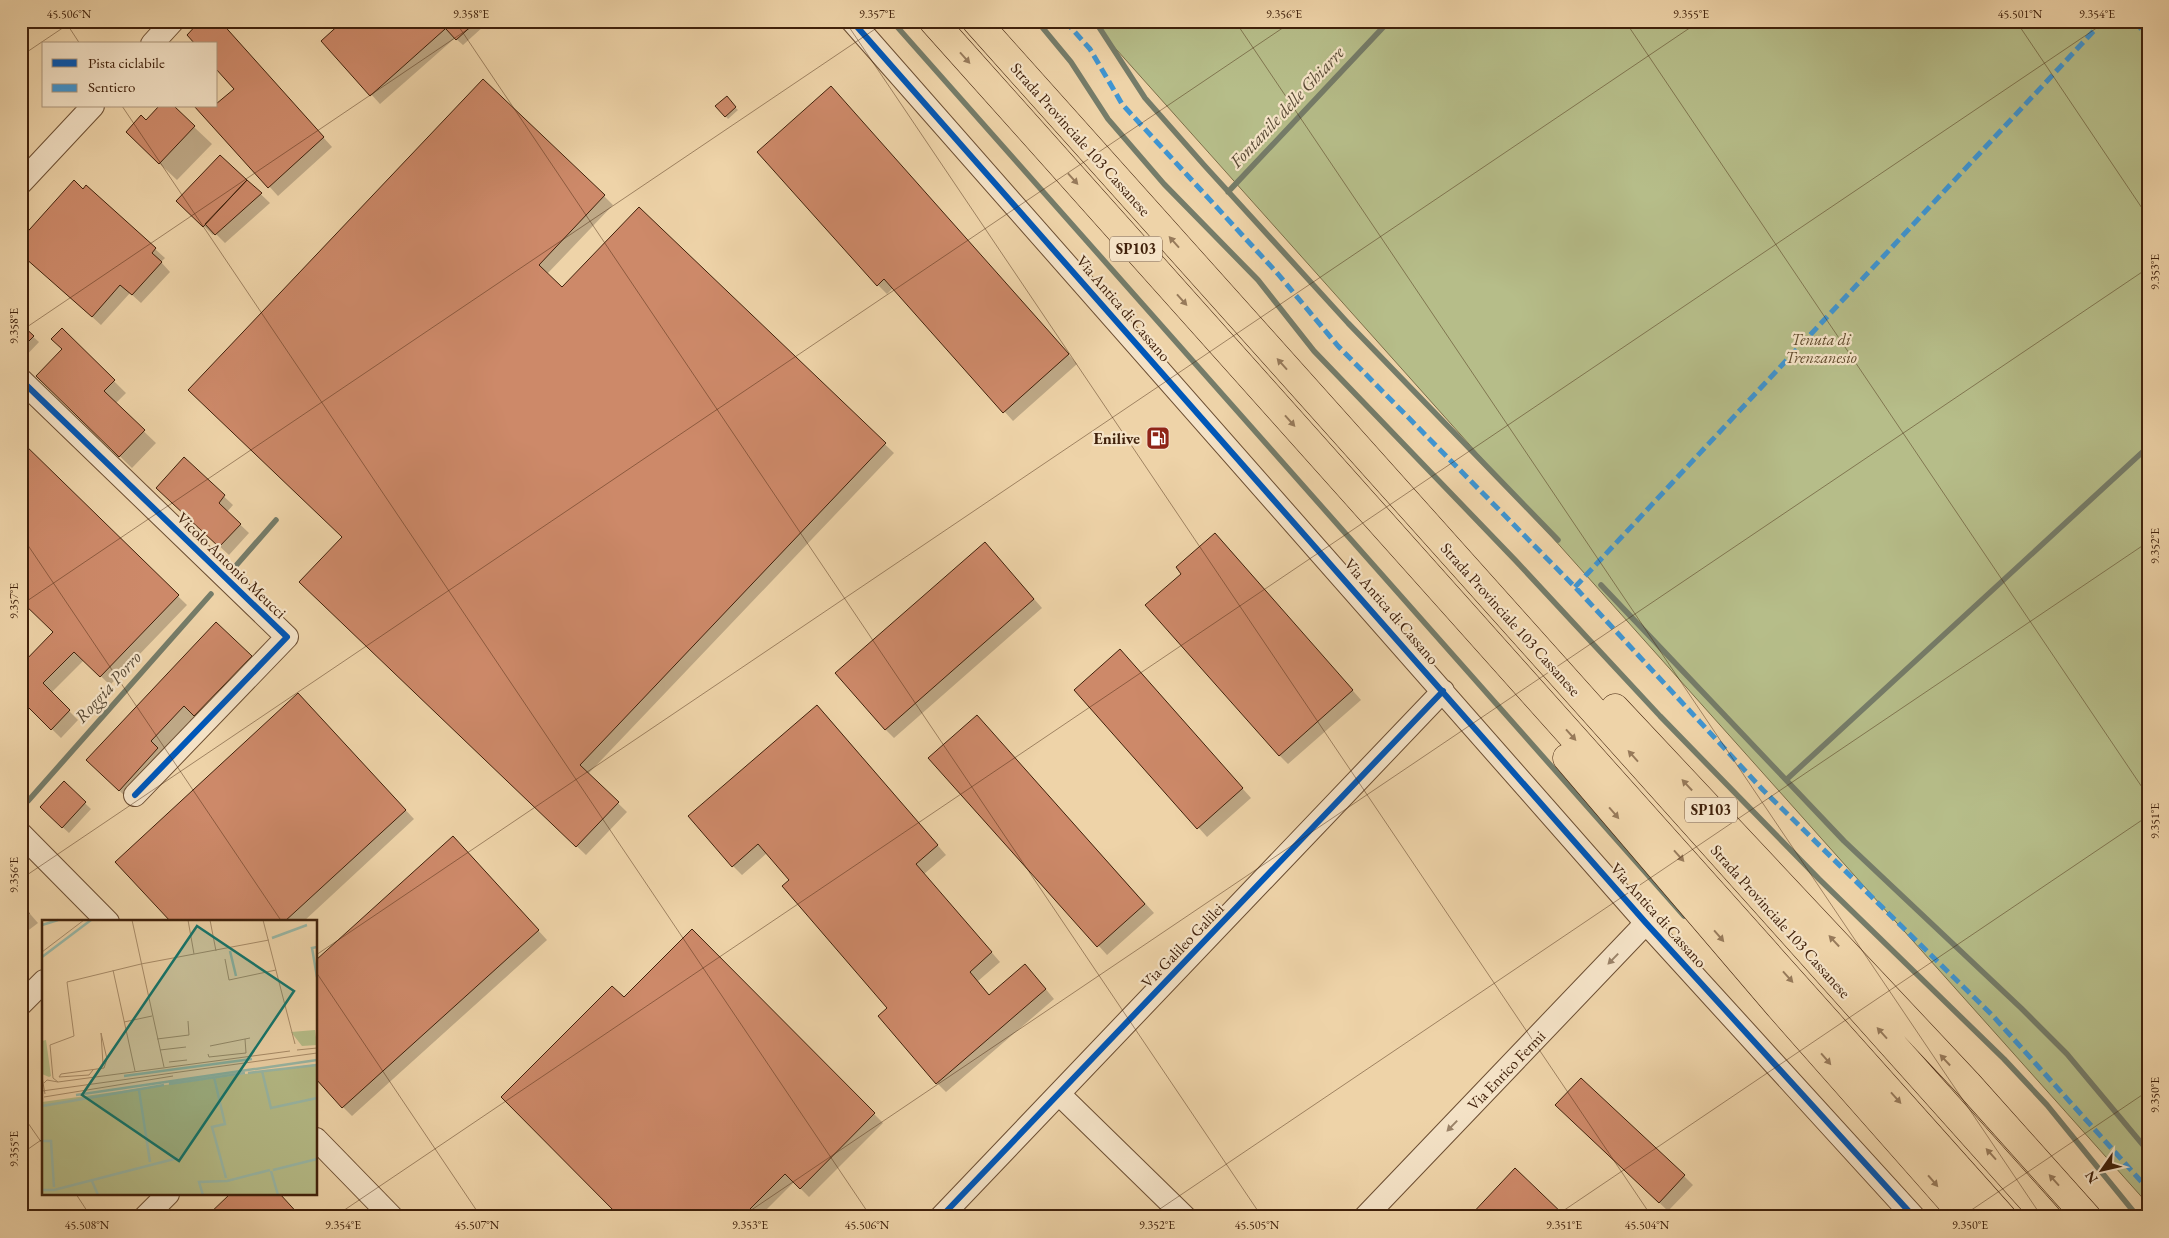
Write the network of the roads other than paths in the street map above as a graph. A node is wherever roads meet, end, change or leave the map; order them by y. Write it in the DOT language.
graph roads {
  1 [pos="173,21"];
  2 [pos="852,21"];
  3 [pos="933,21"];
  4 [pos="976,21"];
  5 [pos="154,42"];
  6 [pos="91,108"];
  7 [pos="21,183"];
  8 [pos="21,380"];
  9 [pos="1326,413"];
  10 [pos="1340,477"];
  11 [pos="1443,691"];
  12 [pos="134,795"];
  13 [pos="21,834"];
  14 [pos="104,920"];
  15 [pos="1646,923"];
  16 [pos="42,983"];
  17 [pos="21,1004"];
  18 [pos="1058,1094"];
  19 [pos="318,1141"];
  20 [pos="166,1196"];
  21 [pos="145,1217"];
  22 [pos="392,1217"];
  23 [pos="941,1217"];
  24 [pos="1185,1217"];
  25 [pos="1365,1217"];
  26 [pos="1914,1217"];
  27 [pos="1965,1217"];
  28 [pos="2002,1217"];
  29 [pos="2046,1217"];
  30 [pos="2087,1217"];
  1 -- 5 [label="street"];
  2 -- 11 [label="street, Via Antica di Cassano"];
  3 -- 10 [label="highway, Strada Provinciale 103 Cassanese / SP103, one-way"];
  9 -- 4 [label="highway, Strada Provinciale 103 Cassanese / SP103, one-way"];
  6 -- 7 [label="street"];
  8 -- 12 [label="street, Vicolo Antonio Meucci"];
  29 -- 9 [label="highway, Strada Provinciale 103 Cassanese / SP103, one-way"];
  30 -- 9 [label="highway, SP103, one-way"];
  10 -- 27 [label="highway, SP103, one-way"];
  10 -- 28 [label="highway, Strada Provinciale 103 Cassanese / SP103, one-way"];
  11 -- 15 [label="street, Via Antica di Cassano"];
  11 -- 18 [label="street, Via Galileo Galilei"];
  13 -- 14 [label="street"];
  15 -- 25 [label="street, Via Enrico Fermi, one-way"];
  15 -- 26 [label="street, Via Antica di Cassano"];
  16 -- 17 [label="street"];
  18 -- 23 [label="street, Via Galileo Galilei"];
  18 -- 24 [label="street"];
  19 -- 22 [label="street"];
  20 -- 21 [label="street"];
}
